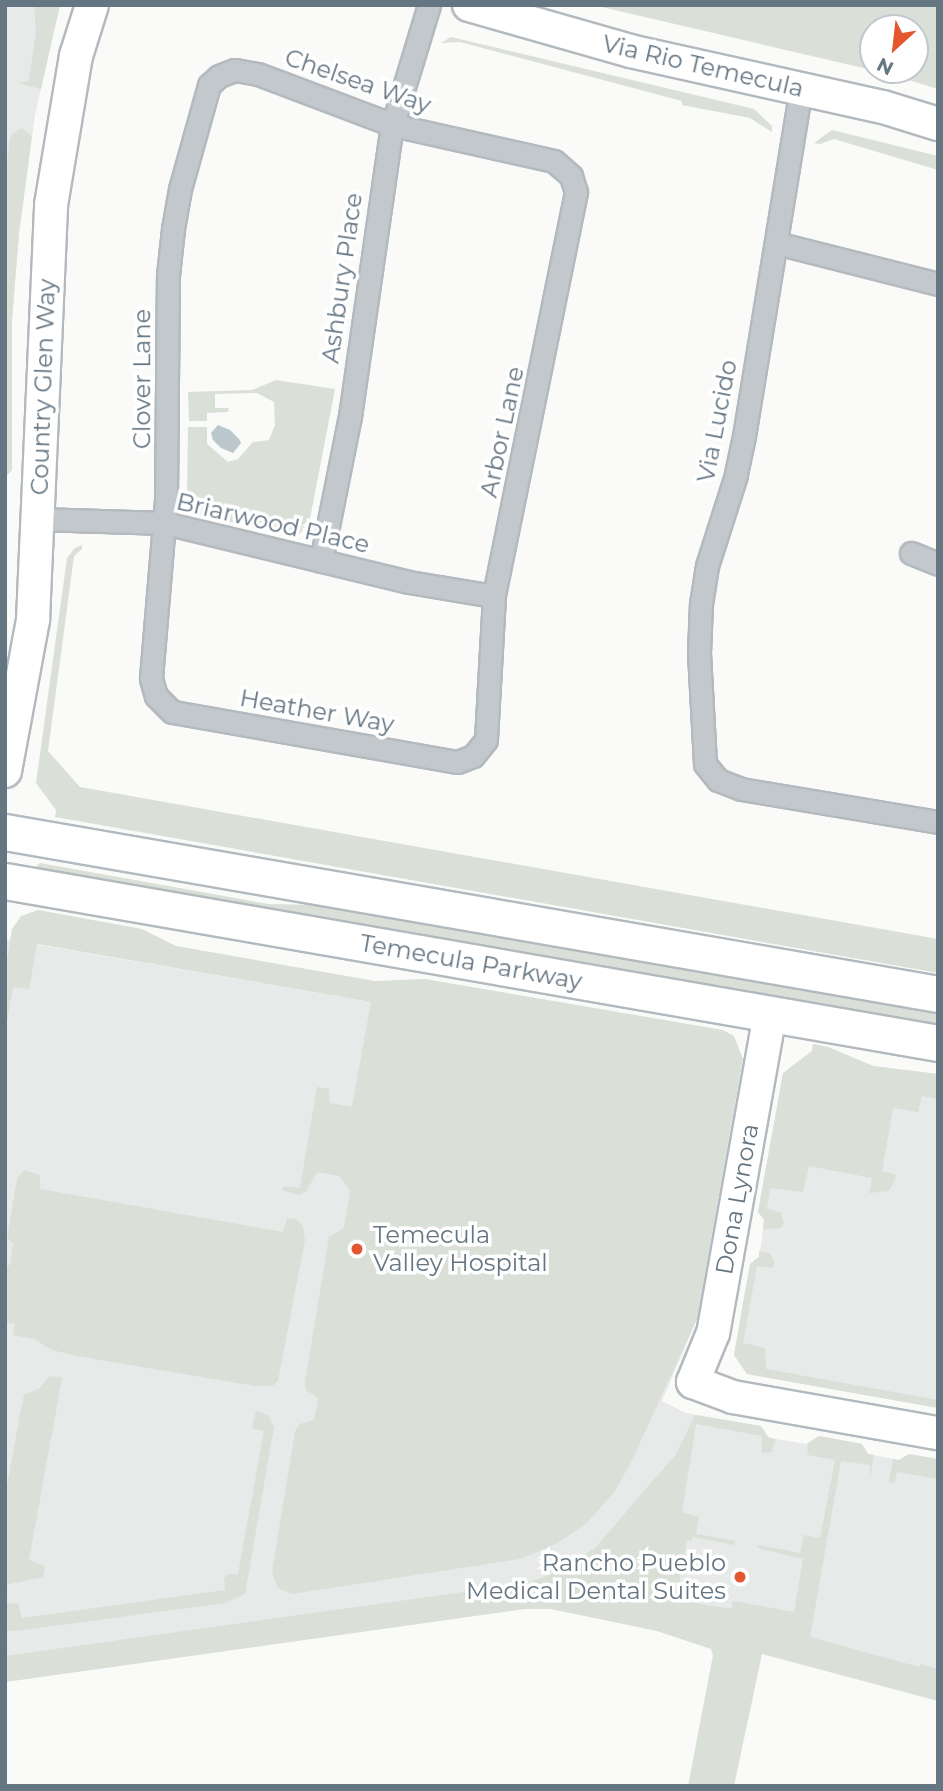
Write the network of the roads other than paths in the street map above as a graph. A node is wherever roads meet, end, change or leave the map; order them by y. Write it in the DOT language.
graph roads {
  1 [pos="92,5"];
  2 [pos="429,5"];
  3 [pos="469,5"];
  4 [pos="209,85"];
  5 [pos="801,88"];
  6 [pos="938,124"];
  7 [pos="393,125"];
  8 [pos="536,156"];
  9 [pos="776,243"];
  10 [pos="938,284"];
  11 [pos="38,519"];
  12 [pos="165,523"];
  13 [pos="911,553"];
  14 [pos="321,561"];
  15 [pos="938,564"];
  16 [pos="494,596"];
  17 [pos="151,678"];
  18 [pos="486,740"];
  19 [pos="5,771"];
  20 [pos="938,822"];
  21 [pos="5,832"];
  22 [pos="5,881"];
  23 [pos="938,995"];
  24 [pos="770,1014"];
  25 [pos="938,1043"];
  26 [pos="938,1433"];
  1 -- 11 [label="street, Country Glen Way"];
  2 -- 7 [label="street, Ashbury Place"];
  3 -- 5 [label="street, Via Rio Temecula"];
  4 -- 7 [label="street, Chelsea Way"];
  4 -- 12 [label="street, Clover Lane"];
  5 -- 6 [label="street, Via Rio Temecula"];
  5 -- 9 [label="street, Via Lucido"];
  7 -- 8 [label="street, Chelsea Way"];
  7 -- 14 [label="street, Ashbury Place"];
  8 -- 16 [label="street, Arbor Lane"];
  9 -- 10 [label="street"];
  9 -- 20 [label="street, Via Lucido"];
  11 -- 12 [label="street, Briarwood Place"];
  11 -- 19 [label="street, Country Glen Way"];
  12 -- 14 [label="street, Briarwood Place"];
  12 -- 17 [label="street, Clover Lane"];
  13 -- 15 [label="street"];
  14 -- 16 [label="street, Briarwood Place"];
  16 -- 18 [label="street, Arbor Lane"];
  17 -- 18 [label="street, Heather Way"];
  21 -- 23 [label="main road, Temecula Parkway"];
  22 -- 24 [label="main road, Temecula Parkway"];
  24 -- 25 [label="main road, Temecula Parkway"];
  24 -- 26 [label="street, Dona Lynora"];
}
